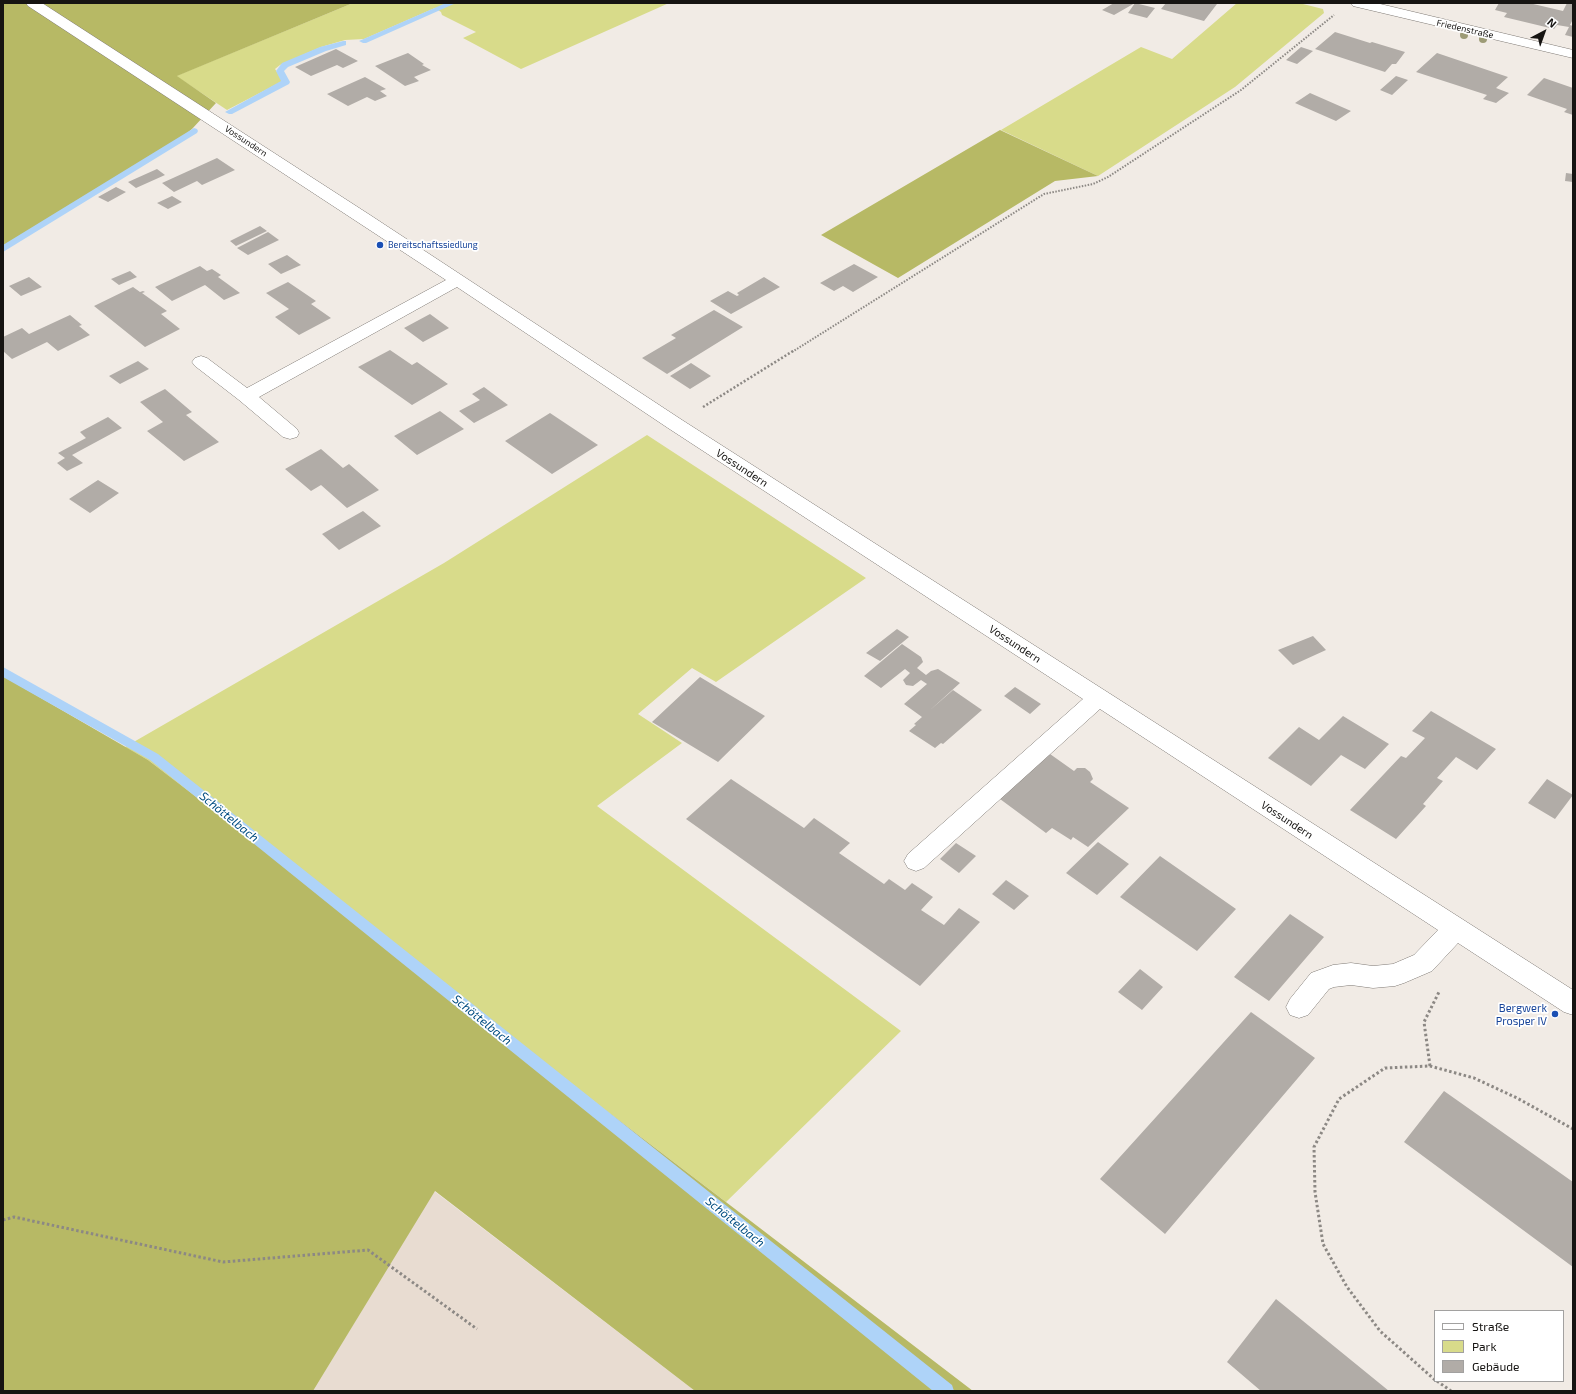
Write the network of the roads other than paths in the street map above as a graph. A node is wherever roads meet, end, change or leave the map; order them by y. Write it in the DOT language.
graph roads {
  1 [pos="33,3"];
  2 [pos="1358,3"];
  3 [pos="1573,54"];
  4 [pos="458,280"];
  5 [pos="201,362"];
  6 [pos="246,396"];
  7 [pos="290,433"];
  8 [pos="1098,698"];
  9 [pos="916,861"];
  10 [pos="1456,929"];
  11 [pos="1573,1004"];
  12 [pos="1299,1008"];
  1 -- 4 [label="street, Vossundern"];
  2 -- 3 [label="street, Friedenstraße"];
  4 -- 6 [label="street"];
  4 -- 8 [label="street, Vossundern"];
  5 -- 6 [label="street"];
  6 -- 7 [label="street"];
  8 -- 9 [label="street"];
  8 -- 10 [label="street, Vossundern"];
  10 -- 11 [label="street, Vossundern"];
  10 -- 12 [label="street"];
}
